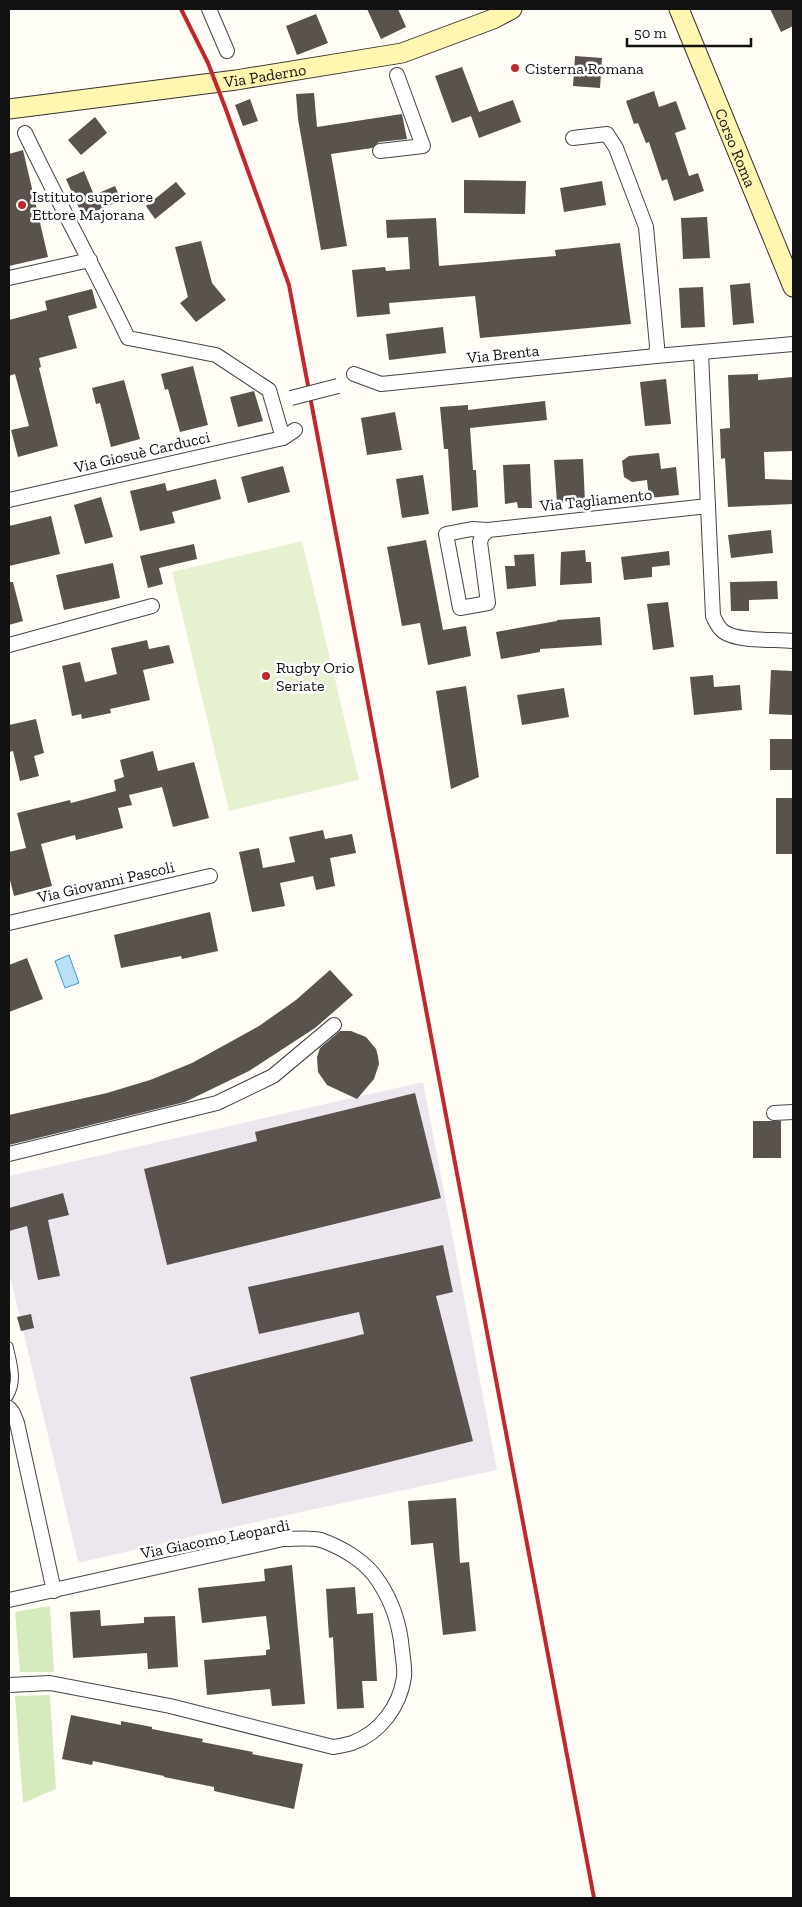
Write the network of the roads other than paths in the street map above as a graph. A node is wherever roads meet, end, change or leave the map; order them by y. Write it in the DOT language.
graph roads {
  1 [pos="209,9"];
  2 [pos="512,9"];
  3 [pos="679,9"];
  4 [pos="227,51"];
  5 [pos="397,75"];
  6 [pos="9,109"];
  7 [pos="25,133"];
  8 [pos="573,138"];
  9 [pos="380,151"];
  10 [pos="90,260"];
  11 [pos="9,278"];
  12 [pos="793,287"];
  13 [pos="793,344"];
  14 [pos="701,353"];
  15 [pos="656,356"];
  16 [pos="354,374"];
  17 [pos="338,386"];
  18 [pos="291,398"];
  19 [pos="9,500"];
  20 [pos="708,506"];
  21 [pos="488,530"];
  22 [pos="152,606"];
  23 [pos="793,641"];
  24 [pos="9,645"];
  25 [pos="210,876"];
  26 [pos="9,923"];
  27 [pos="334,1025"];
  28 [pos="793,1112"];
  29 [pos="774,1113"];
  30 [pos="9,1154"];
  31 [pos="9,1346"];
  32 [pos="9,1397"];
  33 [pos="9,1408"];
  34 [pos="54,1591"];
  35 [pos="9,1600"];
  36 [pos="9,1685"];
  1 -- 4 [label="street"];
  2 -- 6 [label="street, Via Paderno"];
  3 -- 12 [label="street, Corso Roma"];
  5 -- 9 [label="street"];
  7 -- 10 [label="street"];
  8 -- 15 [label="street"];
  10 -- 11 [label="street"];
  10 -- 19 [label="street, Via Giosuè Carducci"];
  13 -- 14 [label="street, Via Brenta"];
  14 -- 15 [label="street, Via Brenta"];
  14 -- 20 [label="street"];
  15 -- 16 [label="street, Via Brenta"];
  17 -- 18 [label="street, bridge"];
  20 -- 21 [label="street, Via Tagliamento"];
  20 -- 23 [label="street"];
  21 -- 21 [label="street, Via Tagliamento"];
  22 -- 24 [label="street"];
  25 -- 26 [label="street, Via Giovanni Pascoli"];
  27 -- 30 [label="street"];
  28 -- 29 [label="street"];
  31 -- 32 [label="lane"];
  33 -- 34 [label="street"];
  34 -- 35 [label="street, Via Giacomo Leopardi"];
  34 -- 36 [label="street, Via Giacomo Leopardi"];
}
